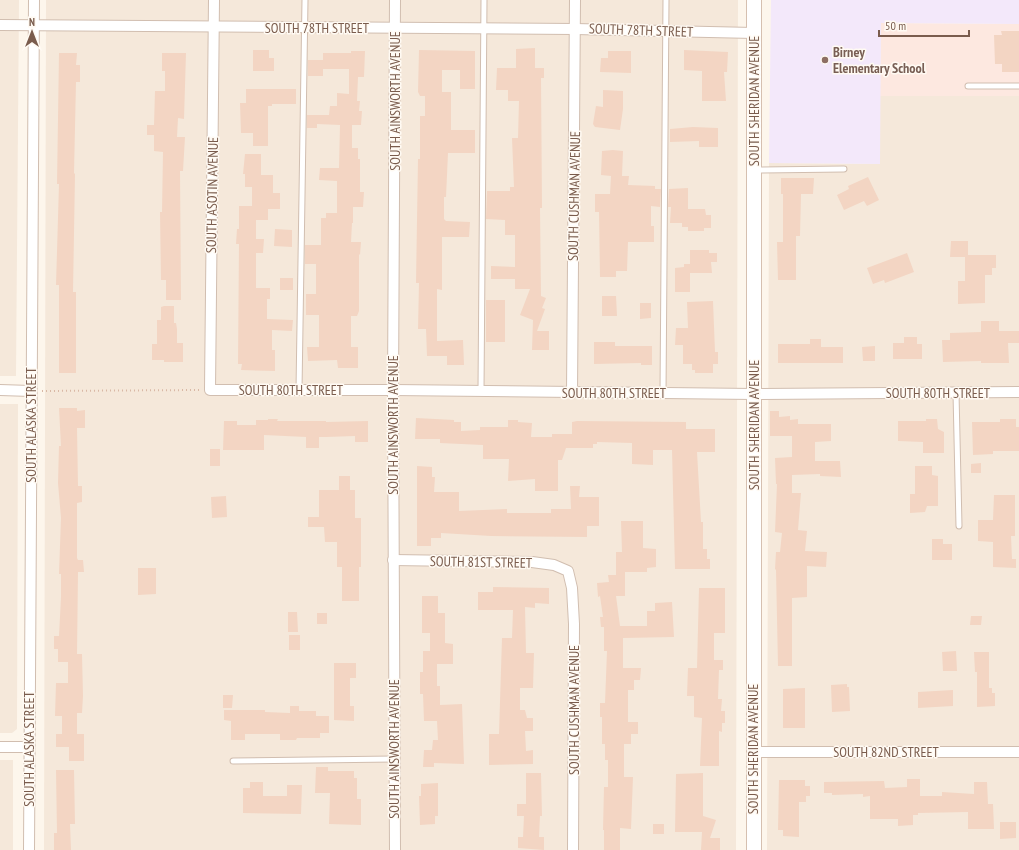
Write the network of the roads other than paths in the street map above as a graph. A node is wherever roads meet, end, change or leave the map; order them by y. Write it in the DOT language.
graph roads {
  1 [pos="34,0"];
  2 [pos="214,0"];
  3 [pos="305,0"];
  4 [pos="395,0"];
  5 [pos="484,0"];
  6 [pos="575,0"];
  7 [pos="666,0"];
  8 [pos="754,0"];
  9 [pos="0,25"];
  10 [pos="34,25"];
  11 [pos="214,27"];
  12 [pos="305,28"];
  13 [pos="395,28"];
  14 [pos="484,28"];
  15 [pos="575,29"];
  16 [pos="666,31"];
  17 [pos="754,33"];
  18 [pos="968,86"];
  19 [pos="1019,86"];
  20 [pos="844,169"];
  21 [pos="754,170"];
  22 [pos="0,390"];
  23 [pos="210,390"];
  24 [pos="300,390"];
  25 [pos="393,390"];
  26 [pos="31,391"];
  27 [pos="481,391"];
  28 [pos="1019,392"];
  29 [pos="572,393"];
  30 [pos="663,393"];
  31 [pos="956,393"];
  32 [pos="754,394"];
  33 [pos="959,526"];
  34 [pos="393,560"];
  35 [pos="568,571"];
  36 [pos="0,747"];
  37 [pos="29,747"];
  38 [pos="753,752"];
  39 [pos="1019,752"];
  40 [pos="394,759"];
  41 [pos="234,761"];
  42 [pos="29,850"];
  43 [pos="395,850"];
  44 [pos="573,850"];
  45 [pos="754,850"];
  1 -- 10 [label="street, SOUTH ALASKA STREET"];
  2 -- 11 [label="street, SOUTH ASOTIN AVENUE"];
  3 -- 12 [label="lane"];
  4 -- 13 [label="street, SOUTH AINSWORTH AVENUE"];
  5 -- 14 [label="lane"];
  6 -- 15 [label="street, SOUTH CUSHMAN AVENUE"];
  7 -- 16 [label="lane"];
  8 -- 17 [label="street, SOUTH SHERIDAN AVENUE"];
  9 -- 10 [label="street, SOUTH 78TH STREET"];
  10 -- 11 [label="street, SOUTH 78TH STREET"];
  10 -- 26 [label="street, SOUTH ALASKA STREET"];
  11 -- 12 [label="street, SOUTH 78TH STREET"];
  11 -- 23 [label="street, SOUTH ASOTIN AVENUE"];
  12 -- 13 [label="street, SOUTH 78TH STREET"];
  12 -- 24 [label="lane"];
  13 -- 14 [label="street, SOUTH 78TH STREET"];
  13 -- 25 [label="street, SOUTH AINSWORTH AVENUE"];
  14 -- 15 [label="street, SOUTH 78TH STREET"];
  14 -- 27 [label="lane"];
  15 -- 16 [label="street, SOUTH 78TH STREET"];
  15 -- 29 [label="street, SOUTH CUSHMAN AVENUE"];
  16 -- 17 [label="street, SOUTH 78TH STREET"];
  16 -- 30 [label="lane"];
  17 -- 21 [label="street, SOUTH SHERIDAN AVENUE"];
  18 -- 19 [label="lane"];
  20 -- 21 [label="lane"];
  21 -- 32 [label="street, SOUTH SHERIDAN AVENUE"];
  22 -- 26 [label="street"];
  23 -- 24 [label="street, SOUTH 80TH STREET"];
  24 -- 25 [label="street, SOUTH 80TH STREET"];
  25 -- 27 [label="street, SOUTH 80TH STREET"];
  25 -- 34 [label="street, SOUTH AINSWORTH AVENUE"];
  26 -- 37 [label="street, SOUTH ALASKA STREET"];
  27 -- 29 [label="street, SOUTH 80TH STREET"];
  28 -- 31 [label="street, SOUTH 80TH STREET"];
  29 -- 30 [label="street, SOUTH 80TH STREET"];
  30 -- 32 [label="street, SOUTH 80TH STREET"];
  31 -- 32 [label="street, SOUTH 80TH STREET"];
  31 -- 33 [label="lane"];
  32 -- 38 [label="street, SOUTH SHERIDAN AVENUE"];
  34 -- 35 [label="street, SOUTH 81ST STREET"];
  34 -- 40 [label="street, SOUTH AINSWORTH AVENUE"];
  35 -- 44 [label="street, SOUTH CUSHMAN AVENUE"];
  36 -- 37 [label="street"];
  37 -- 42 [label="street, SOUTH ALASKA STREET"];
  38 -- 39 [label="street, SOUTH 82ND STREET"];
  38 -- 45 [label="street, SOUTH SHERIDAN AVENUE"];
  40 -- 41 [label="lane"];
  40 -- 43 [label="street, SOUTH AINSWORTH AVENUE"];
}
